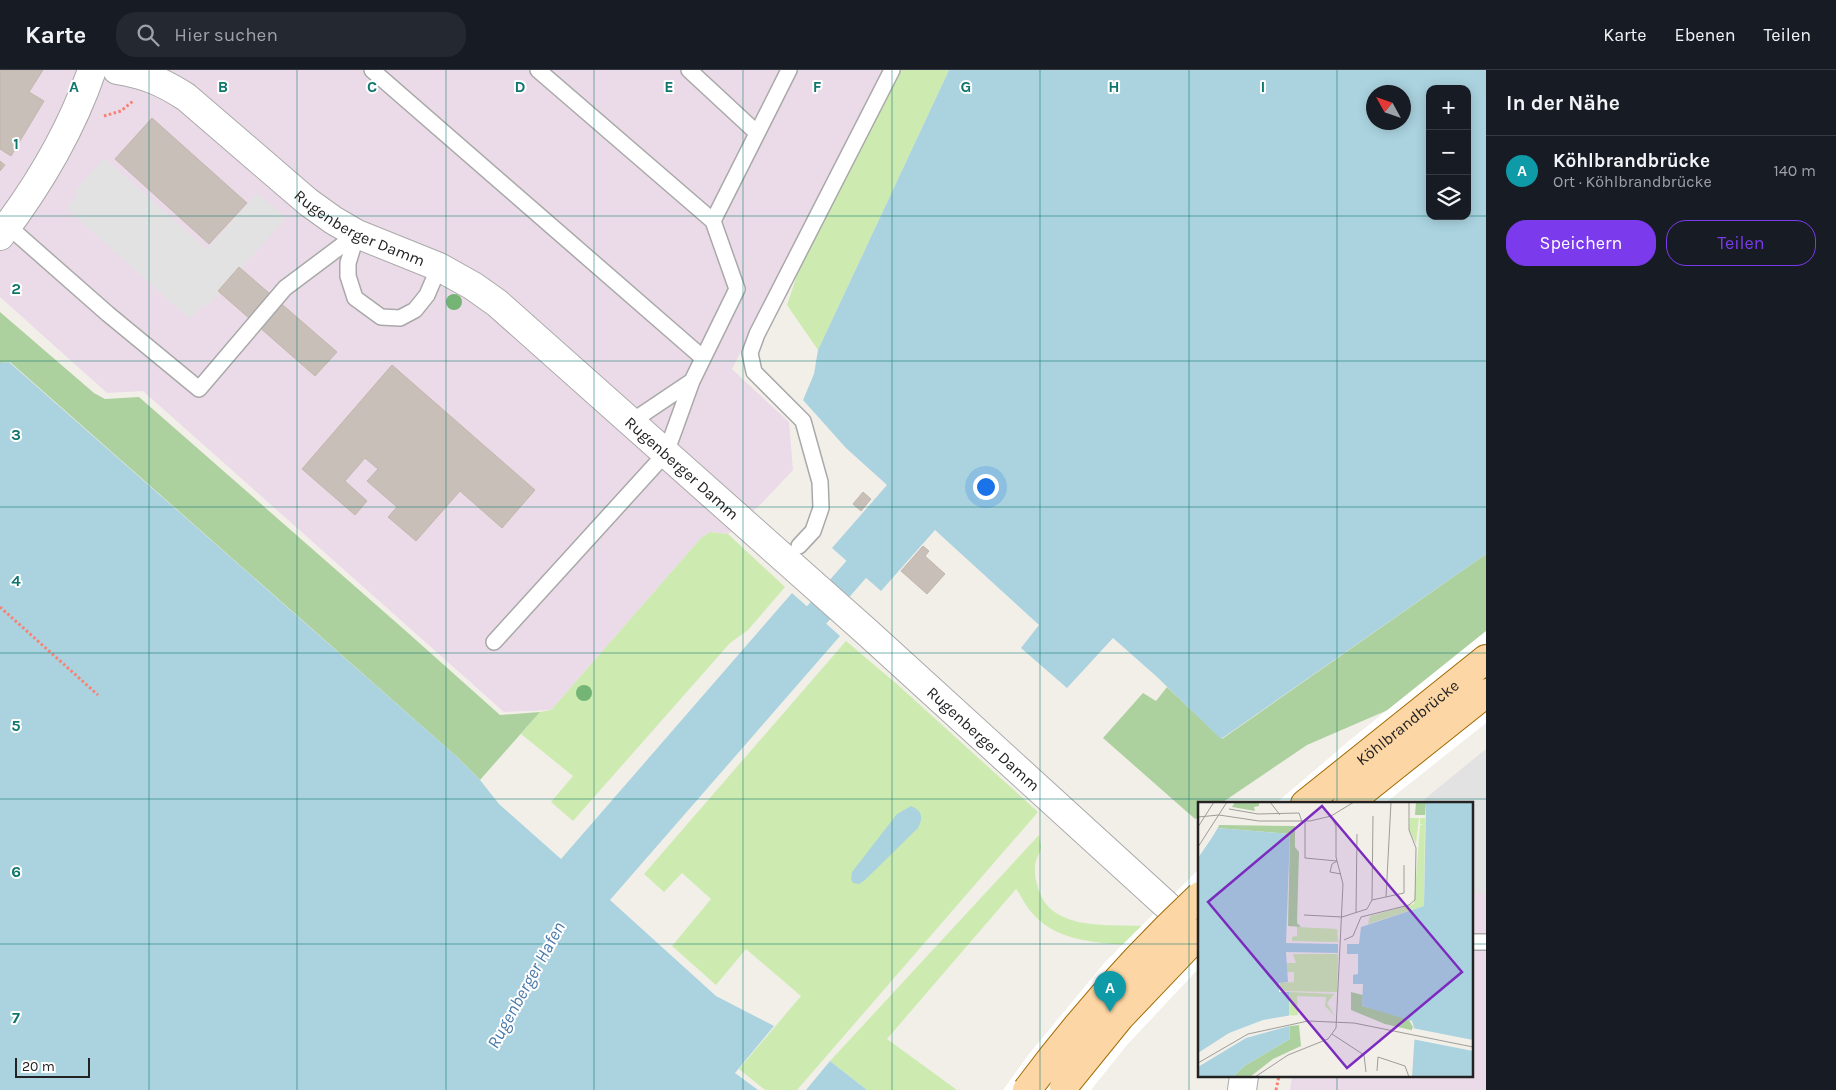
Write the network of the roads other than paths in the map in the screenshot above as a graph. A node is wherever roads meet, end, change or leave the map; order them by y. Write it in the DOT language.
graph roads {
  1 [pos="92,70"];
  2 [pos="117,70"];
  3 [pos="372,70"];
  4 [pos="538,70"];
  5 [pos="689,70"];
  6 [pos="789,70"];
  7 [pos="892,70"];
  8 [pos="757,134"];
  9 [pos="713,221"];
  10 [pos="4,231"];
  11 [pos="357,234"];
  12 [pos="440,267"];
  13 [pos="703,358"];
  14 [pos="692,381"];
  15 [pos="631,422"];
  16 [pos="666,453"];
  17 [pos="798,558"];
  18 [pos="494,642"];
  19 [pos="1486,659"];
  20 [pos="1486,693"];
  21 [pos="1307,802"];
  22 [pos="1350,802"];
  23 [pos="1198,898"];
  24 [pos="1198,933"];
  25 [pos="1198,937"];
  26 [pos="1027,1090"];
  27 [pos="1061,1090"];
  1 -- 10 [label="street"];
  2 -- 11 [label="street, Rugenberger Damm"];
  3 -- 13 [label="lane"];
  4 -- 9 [label="lane"];
  5 -- 8 [label="lane"];
  6 -- 8 [label="lane"];
  7 -- 17 [label="lane"];
  8 -- 9 [label="lane"];
  9 -- 13 [label="lane"];
  10 -- 11 [label="lane"];
  11 -- 12 [label="street, Rugenberger Damm"];
  11 -- 12 [label="lane"];
  12 -- 15 [label="street, Rugenberger Damm"];
  13 -- 14 [label="lane"];
  14 -- 15 [label="lane"];
  14 -- 16 [label="lane"];
  15 -- 16 [label="street, Rugenberger Damm"];
  16 -- 17 [label="street, Rugenberger Damm"];
  16 -- 18 [label="lane"];
  17 -- 24 [label="street, Rugenberger Damm"];
  19 -- 21 [label="main road, Köhlbrandbrücke"];
  20 -- 22 [label="main road, Köhlbrandbrücke"];
  23 -- 26 [label="main road, bridge"];
  25 -- 27 [label="main road, bridge"];
}
